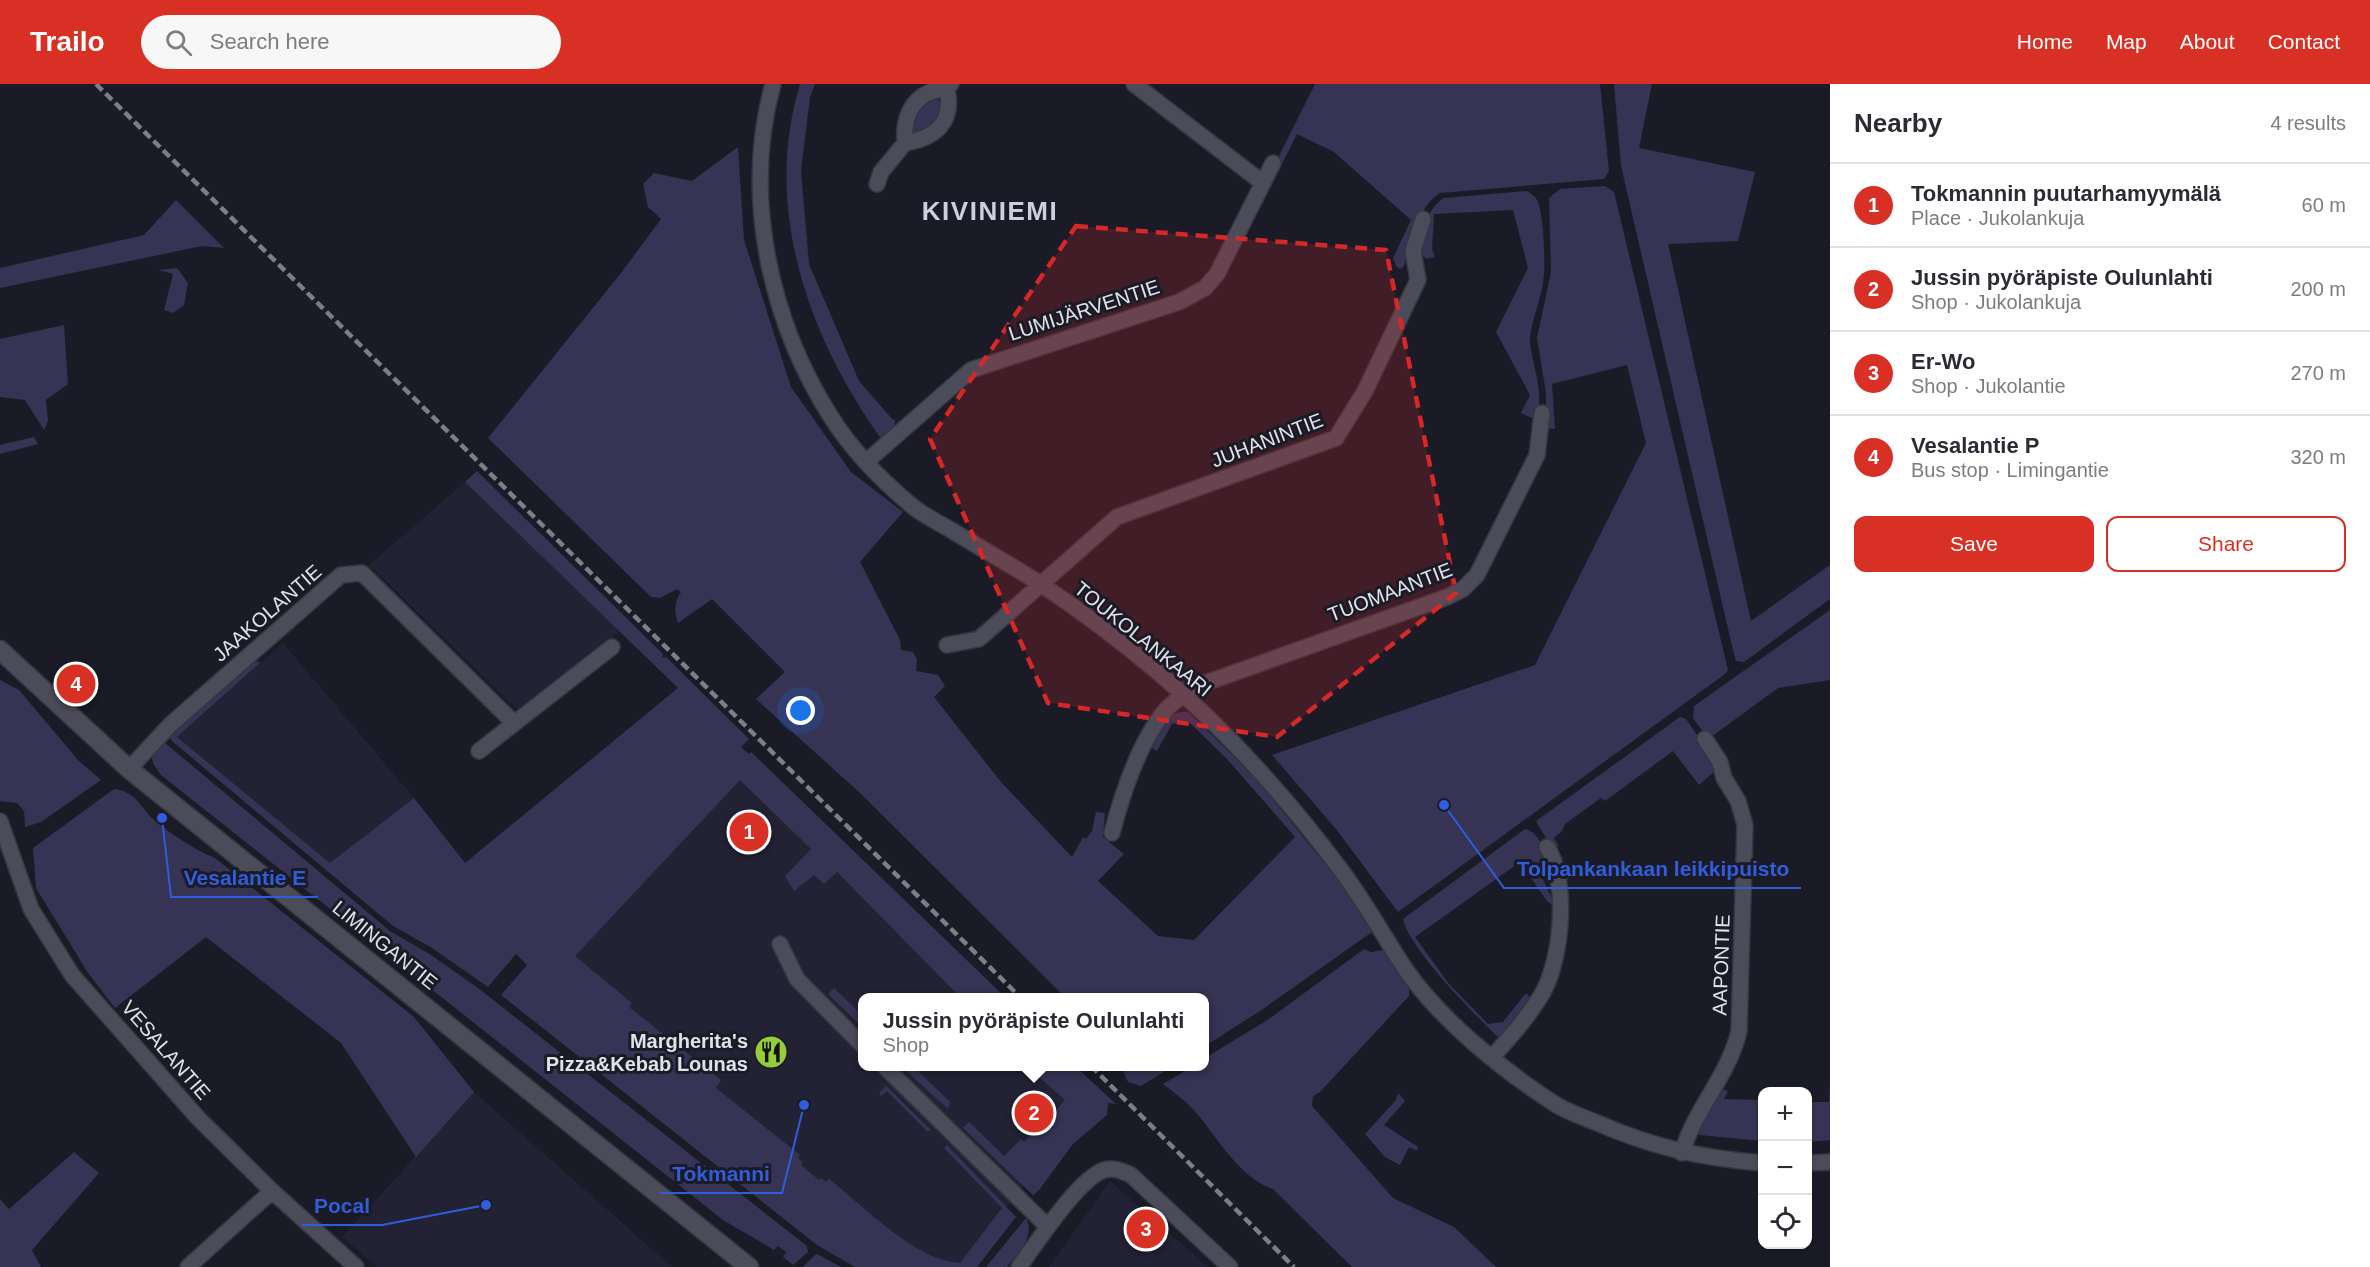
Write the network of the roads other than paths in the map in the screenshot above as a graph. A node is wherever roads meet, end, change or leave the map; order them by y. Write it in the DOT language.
graph roads {
  1 [pos="772,84"];
  2 [pos="1134,84"];
  3 [pos="949,87"];
  4 [pos="904,143"];
  5 [pos="1273,163"];
  6 [pos="1263,183"];
  7 [pos="877,184"];
  8 [pos="1423,219"];
  9 [pos="1542,412"];
  10 [pos="866,462"];
  11 [pos="1041,584"];
  12 [pos="947,645"];
  13 [pos="612,647"];
  14 [pos="0,650"];
  15 [pos="1184,696"];
  16 [pos="514,723"];
  17 [pos="1704,739"];
  18 [pos="479,751"];
  19 [pos="129,770"];
  20 [pos="0,821"];
  21 [pos="1112,833"];
  22 [pos="1547,847"];
  23 [pos="780,944"];
  24 [pos="858,1041"];
  25 [pos="1491,1058"];
  26 [pos="889,1071"];
  27 [pos="1682,1153"];
  28 [pos="1758,1162"];
  29 [pos="1830,1162"];
  30 [pos="1812,1163"];
  31 [pos="267,1195"];
  32 [pos="1048,1227"];
  33 [pos="188,1267"];
  34 [pos="356,1267"];
  35 [pos="749,1267"];
  36 [pos="1019,1267"];
  37 [pos="1230,1267"];
  1 -- 10 [label="street, TOUKOLANKAARI"];
  2 -- 6 [label="street"];
  3 -- 4 [label="street"];
  3 -- 4 [label="street"];
  4 -- 7 [label="street"];
  5 -- 6 [label="street, LUMIJÄRVENTIE"];
  6 -- 10 [label="street, LUMIJÄRVENTIE"];
  8 -- 11 [label="street, JUHANINTIE"];
  9 -- 15 [label="street, TUOMAANTIE"];
  10 -- 11 [label="street, TOUKOLANKAARI"];
  11 -- 12 [label="street, JUHANINTIE"];
  11 -- 15 [label="street, TOUKOLANKAARI"];
  13 -- 16 [label="street"];
  14 -- 19 [label="main road, LIMINGANTIE"];
  15 -- 21 [label="street, TUOMAANTIE"];
  15 -- 25 [label="street, TOUKOLANKAARI"];
  16 -- 18 [label="street"];
  16 -- 19 [label="street, JAAKOLANTIE"];
  17 -- 27 [label="street, AAPONTIE"];
  19 -- 35 [label="main road, LIMINGANTIE"];
  20 -- 31 [label="street, VESALANTIE"];
  22 -- 25 [label="street"];
  23 -- 24 [label="street"];
  25 -- 27 [label="street, TOUKOLANKAARI"];
  26 -- 32 [label="street"];
  27 -- 28 [label="street, TOUKOLANKAARI"];
  29 -- 30 [label="street"];
  31 -- 33 [label="street"];
  31 -- 34 [label="street, VESALANTIE"];
  32 -- 36 [label="street"];
  32 -- 37 [label="street"];
}
